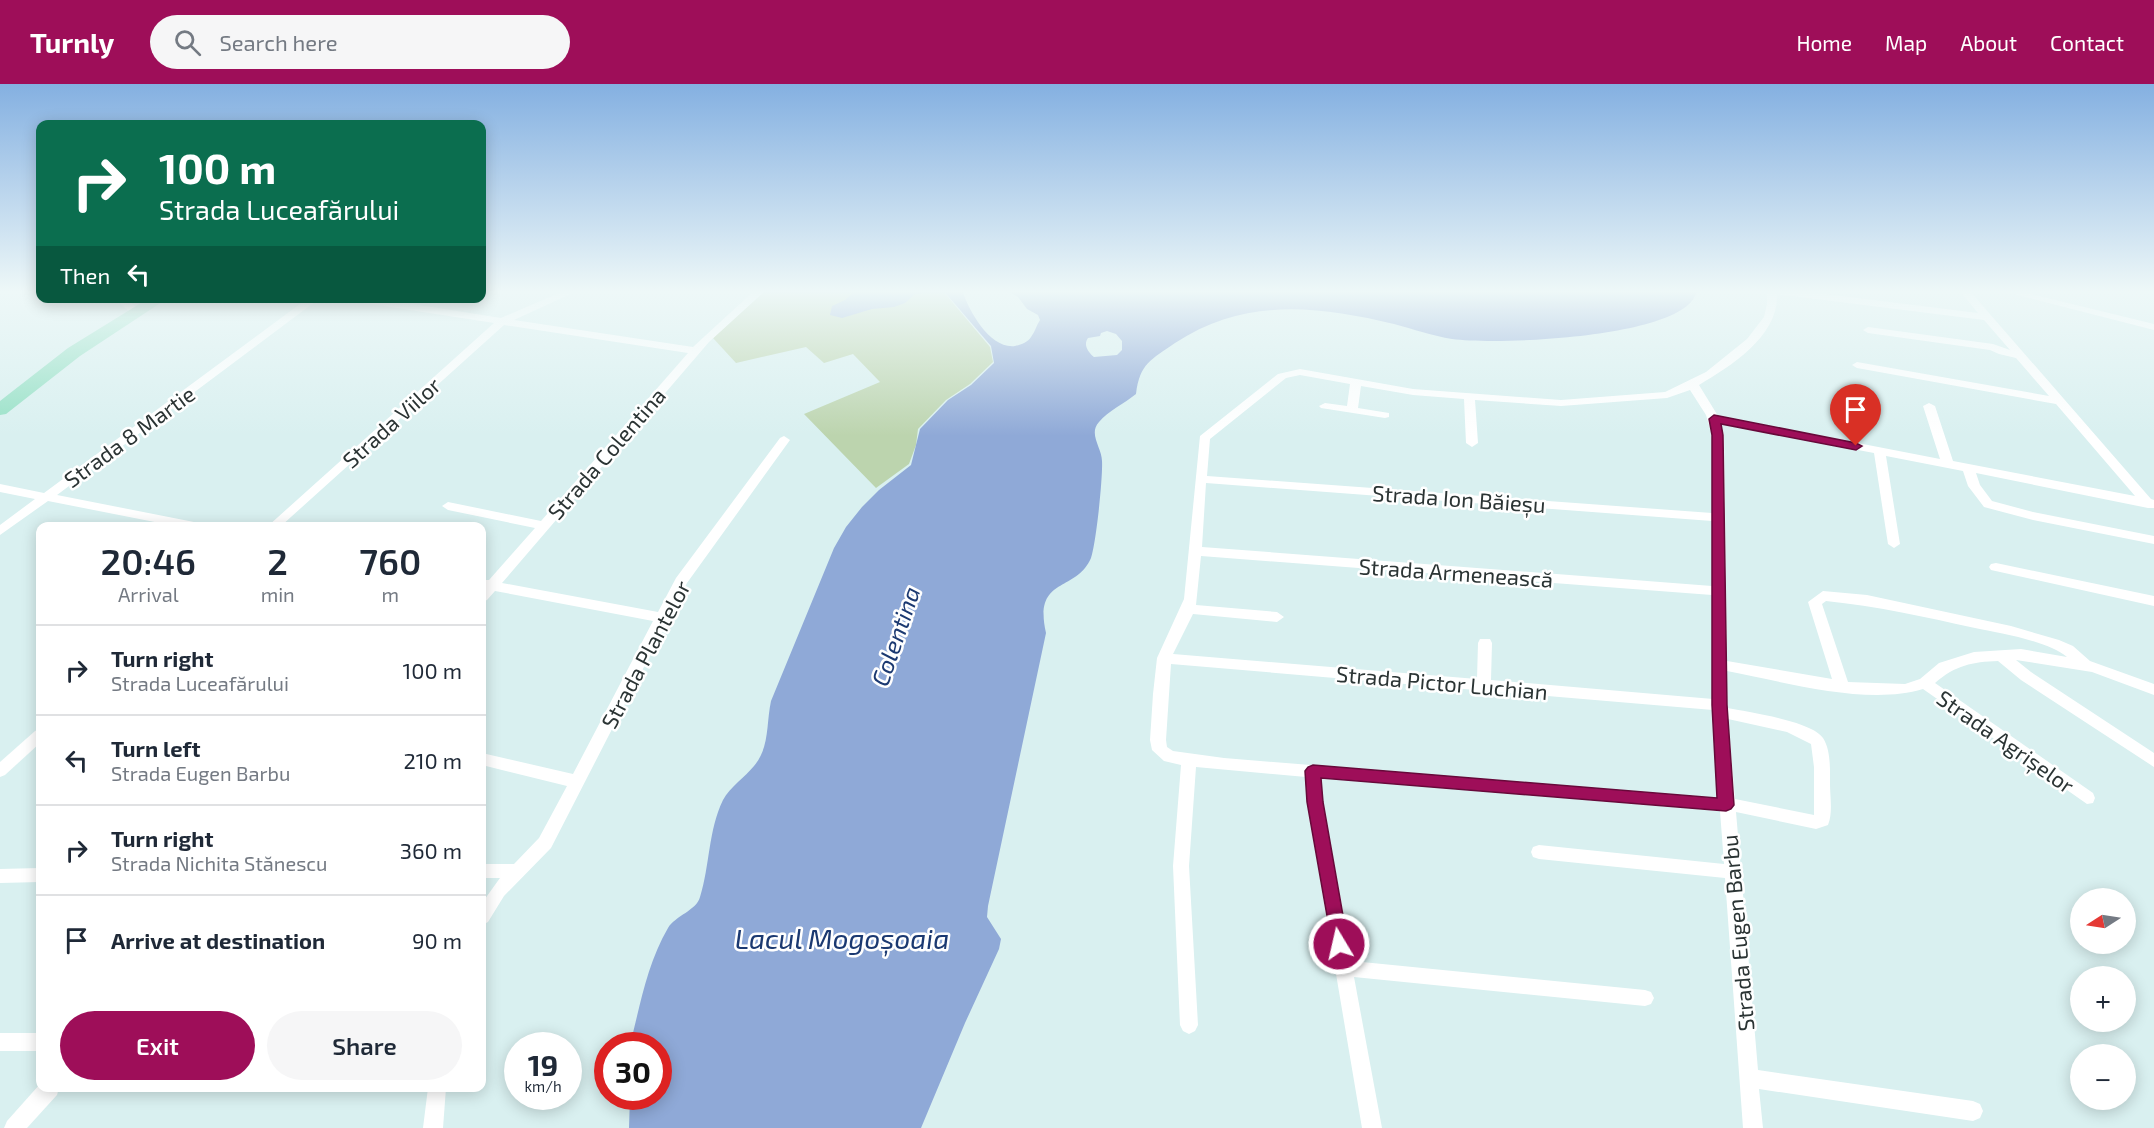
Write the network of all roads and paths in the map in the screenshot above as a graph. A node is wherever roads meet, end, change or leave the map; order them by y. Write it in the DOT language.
graph roads {
  1 [pos="95,339"];
  2 [pos="260,339"];
  3 [pos="482,339"];
  4 [pos="613,339"];
  5 [pos="708,339"];
  6 [pos="1751,339"];
  7 [pos="1932,339"];
  8 [pos="2006,339"];
  9 [pos="695,351"];
  10 [pos="2020,355"];
  11 [pos="1857,365"];
  12 [pos="1356,381"];
  13 [pos="1693,385"];
  14 [pos="1469,396"];
  15 [pos="2060,401"];
  16 [pos="1325,406"];
  17 [pos="1929,406"];
  18 [pos="0,410"];
  19 [pos="1352,410"];
  20 [pos="1385,415"];
  21 [pos="1714,419"];
  22 [pos="784,440"];
  23 [pos="1472,443"];
  24 [pos="1879,451"];
  25 [pos="1948,465"];
  26 [pos="1968,469"];
  27 [pos="1201,479"];
  28 [pos="0,488"];
  29 [pos="45,498"];
  30 [pos="2152,505"];
  31 [pos="448,506"];
  32 [pos="1717,517"];
  33 [pos="173,522"];
  34 [pos="278,522"];
  35 [pos="543,525"];
  36 [pos="0,531"];
  37 [pos="2154,540"];
  38 [pos="1894,544"];
  39 [pos="1194,551"];
  40 [pos="1996,567"];
  41 [pos="486,586"];
  42 [pos="486,588"];
  43 [pos="1719,591"];
  44 [pos="2154,602"];
  45 [pos="1189,609"];
  46 [pos="1277,617"];
  47 [pos="663,618"];
  48 [pos="2011,631"];
  49 [pos="1485,643"];
  50 [pos="2021,654"];
  51 [pos="2001,655"];
  52 [pos="1164,658"];
  53 [pos="1720,665"];
  54 [pos="2087,665"];
  55 [pos="1925,683"];
  56 [pos="1484,686"];
  57 [pos="1842,687"];
  58 [pos="2154,690"];
  59 [pos="1720,709"];
  60 [pos="36,739"];
  61 [pos="486,760"];
  62 [pos="1189,760"];
  63 [pos="2154,761"];
  64 [pos="0,771"];
  65 [pos="1313,771"];
  66 [pos="578,782"];
  67 [pos="2087,798"];
  68 [pos="1726,805"];
  69 [pos="1539,852"];
  70 [pos="486,871"];
  71 [pos="514,871"];
  72 [pos="1732,872"];
  73 [pos="36,874"];
  74 [pos="0,876"];
  75 [pos="486,908"];
  76 [pos="1343,968"];
  77 [pos="1645,999"];
  78 [pos="1189,1025"];
  79 [pos="0,1042"];
  80 [pos="36,1042"];
  81 [pos="1750,1078"];
  82 [pos="46,1092"];
  83 [pos="437,1092"];
  84 [pos="1973,1111"];
  85 [pos="14,1128"];
  86 [pos="433,1128"];
  87 [pos="1372,1128"];
  88 [pos="1753,1128"];
  1 -- 18 [label="main road"];
  2 -- 29 [label="street, Strada 8 Martie"];
  3 -- 34 [label="street, Strada Viilor"];
  4 -- 9 [label="street"];
  5 -- 9 [label="street, Strada Colentina"];
  6 -- 13 [label="street"];
  7 -- 10 [label="street"];
  8 -- 10 [label="street"];
  9 -- 35 [label="street, Strada Colentina"];
  10 -- 15 [label="street"];
  11 -- 15 [label="street"];
  12 -- 14 [label="street"];
  12 -- 19 [label="street"];
  12 -- 27 [label="street"];
  13 -- 14 [label="street"];
  13 -- 21 [label="street, Strada Eugen Barbu"];
  14 -- 23 [label="street"];
  15 -- 30 [label="street"];
  16 -- 19 [label="street"];
  17 -- 25 [label="street"];
  19 -- 20 [label="street"];
  21 -- 24 [label="street"];
  21 -- 32 [label="street, Strada Eugen Barbu"];
  22 -- 47 [label="street, Strada Plantelor"];
  24 -- 25 [label="street"];
  24 -- 38 [label="street"];
  25 -- 26 [label="street"];
  26 -- 30 [label="street"];
  26 -- 37 [label="street"];
  27 -- 32 [label="street, Strada Ion Băieșu"];
  27 -- 39 [label="street"];
  28 -- 29 [label="street"];
  29 -- 33 [label="street"];
  29 -- 36 [label="street, Strada 8 Martie"];
  31 -- 35 [label="street"];
  32 -- 43 [label="street, Strada Eugen Barbu"];
  35 -- 41 [label="street, Strada Colentina"];
  39 -- 43 [label="street, Strada Armenească"];
  39 -- 45 [label="street"];
  40 -- 44 [label="street"];
  42 -- 47 [label="street"];
  43 -- 53 [label="street, Strada Eugen Barbu"];
  45 -- 46 [label="street"];
  45 -- 52 [label="street"];
  47 -- 66 [label="street, Strada Plantelor"];
  48 -- 50 [label="street"];
  48 -- 54 [label="street"];
  48 -- 57 [label="street"];
  49 -- 56 [label="street"];
  50 -- 51 [label="street"];
  50 -- 54 [label="street"];
  51 -- 55 [label="street"];
  51 -- 63 [label="street"];
  52 -- 56 [label="street, Strada Pictor Luchian"];
  52 -- 62 [label="street"];
  53 -- 57 [label="street"];
  53 -- 59 [label="street, Strada Eugen Barbu"];
  54 -- 58 [label="street"];
  55 -- 57 [label="street"];
  55 -- 67 [label="street, Strada Agrișelor"];
  56 -- 59 [label="street, Strada Pictor Luchian"];
  59 -- 68 [label="street, Strada Eugen Barbu"];
  59 -- 68 [label="street, Strada Pictor Luchian"];
  60 -- 64 [label="street"];
  61 -- 66 [label="street"];
  62 -- 65 [label="street"];
  62 -- 78 [label="street"];
  65 -- 68 [label="street"];
  65 -- 76 [label="street"];
  66 -- 71 [label="street, Strada Plantelor"];
  68 -- 72 [label="street, Strada Eugen Barbu"];
  69 -- 72 [label="street"];
  70 -- 71 [label="street"];
  71 -- 75 [label="street, Strada Plantelor"];
  72 -- 81 [label="street, Strada Eugen Barbu"];
  73 -- 74 [label="street"];
  76 -- 77 [label="street"];
  76 -- 87 [label="street"];
  79 -- 80 [label="street"];
  81 -- 84 [label="street"];
  81 -- 88 [label="street, Strada Eugen Barbu"];
  82 -- 85 [label="street"];
  83 -- 86 [label="street"];
}
